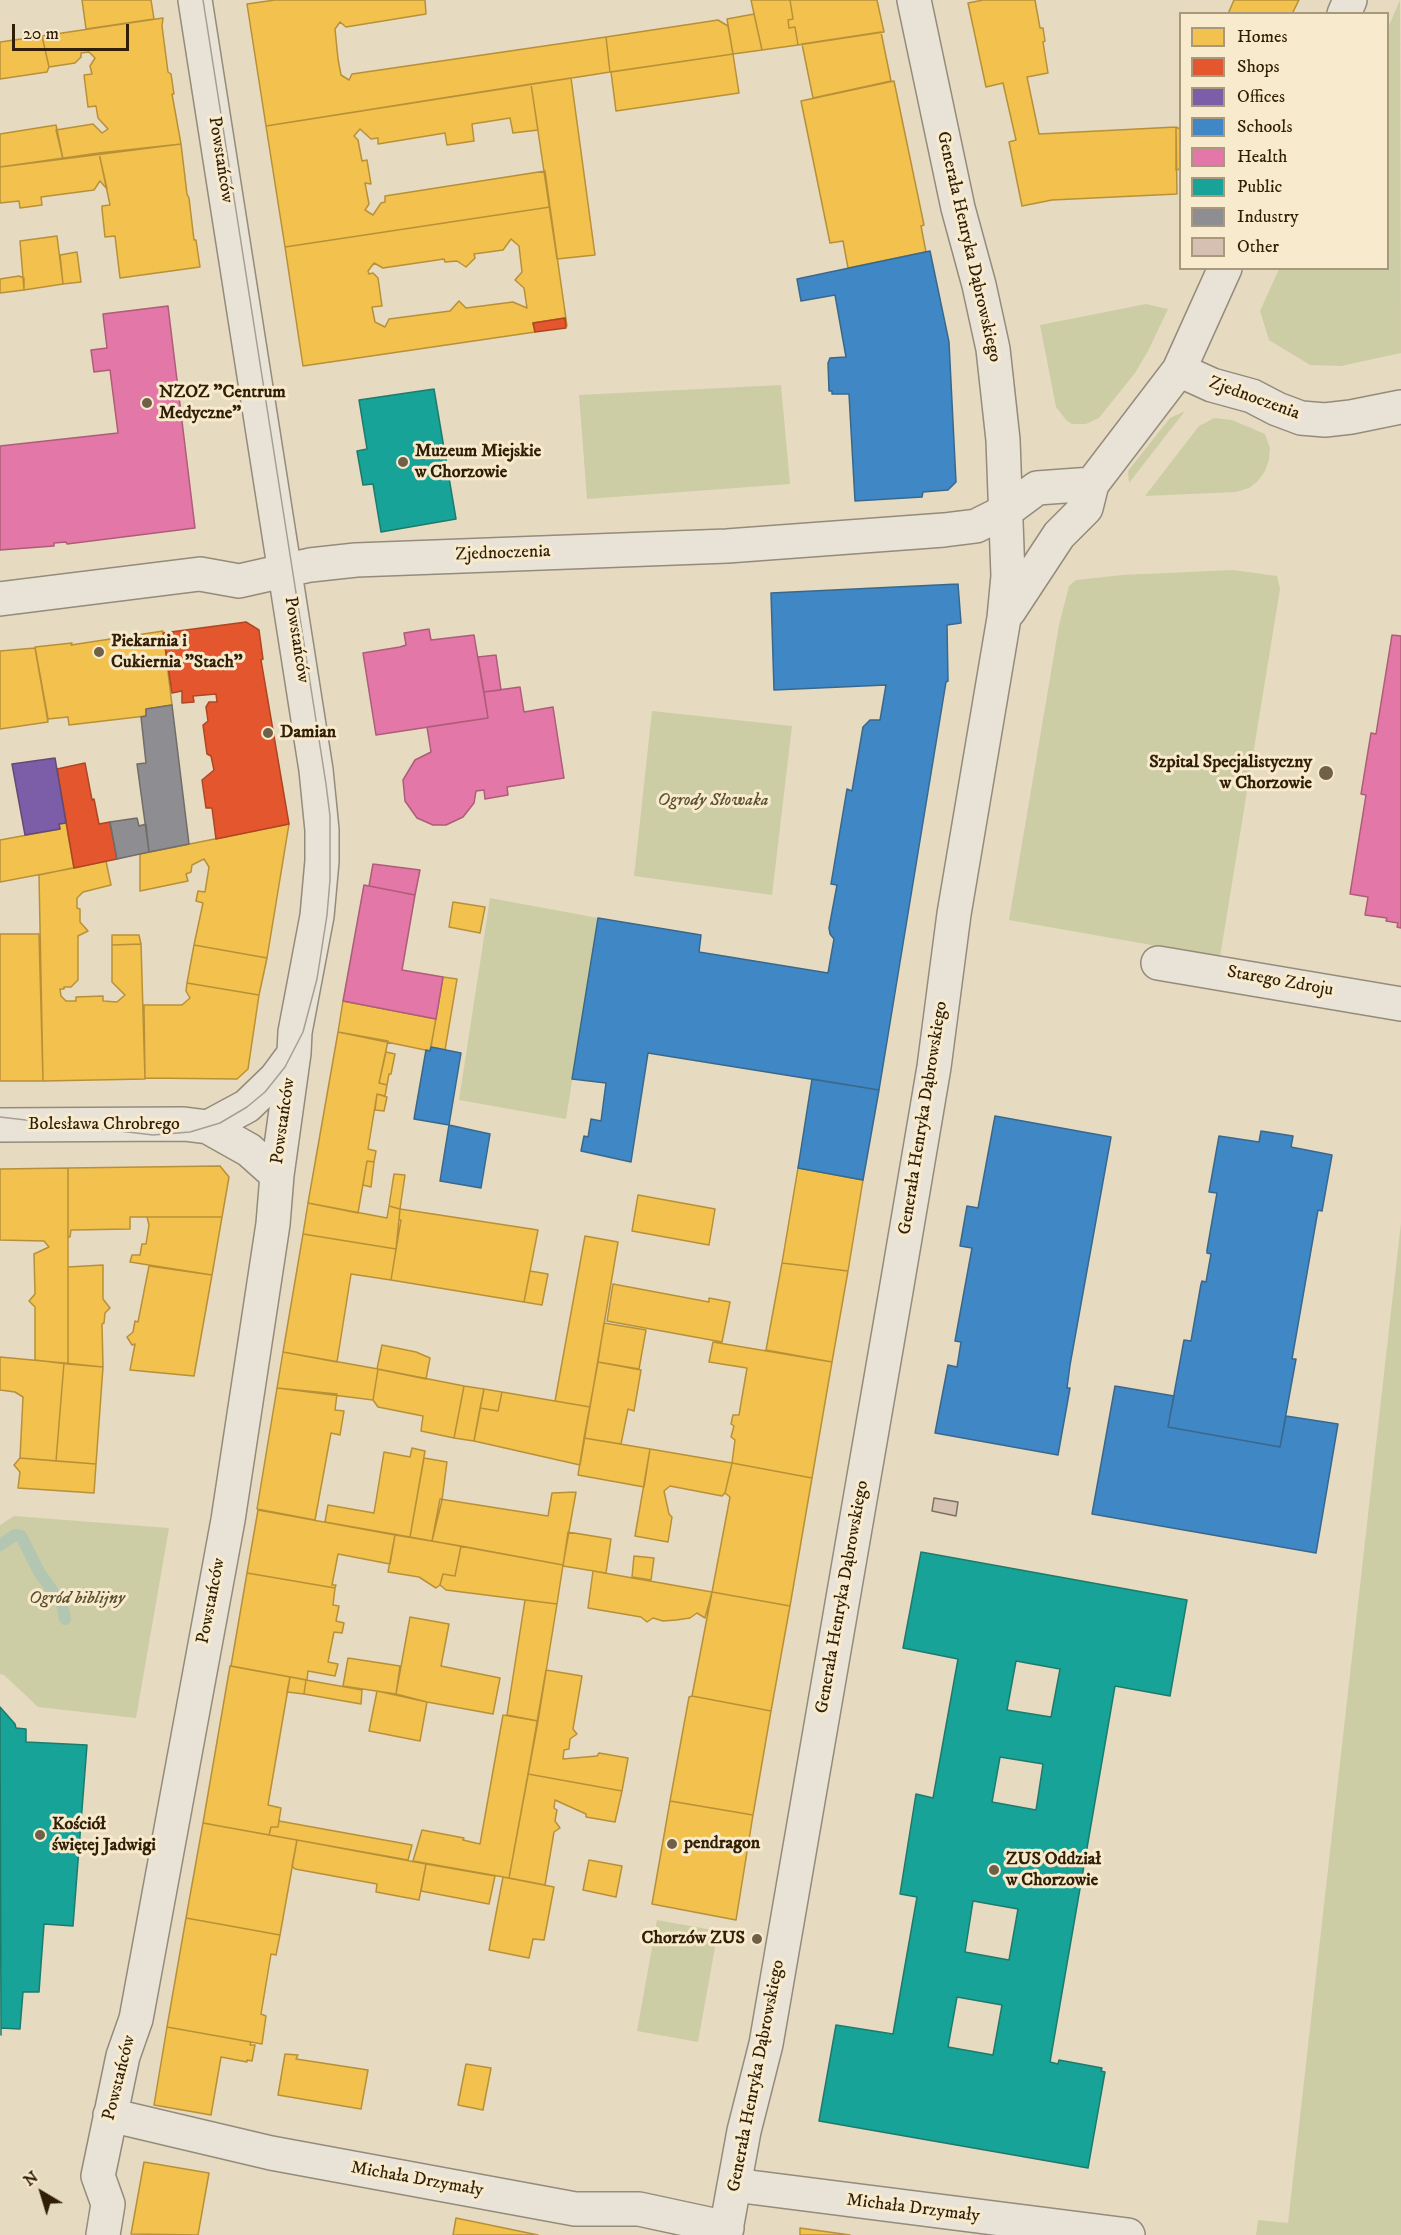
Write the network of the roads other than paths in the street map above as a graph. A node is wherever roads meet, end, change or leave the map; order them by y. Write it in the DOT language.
graph roads {
  1 [pos="195,0"];
  2 [pos="914,0"];
  3 [pos="1224,270"];
  4 [pos="1179,370"];
  5 [pos="1401,407"];
  6 [pos="1092,484"];
  7 [pos="1006,511"];
  8 [pos="285,571"];
  9 [pos="0,599"];
  10 [pos="1004,618"];
  11 [pos="1158,963"];
  12 [pos="1401,1004"];
  13 [pos="294,1053"];
  14 [pos="0,1125"];
  15 [pos="208,1127"];
  16 [pos="277,1175"];
  17 [pos="110,2115"];
  18 [pos="734,2185"];
  19 [pos="726,2231"];
  20 [pos="103,2235"];
  21 [pos="1128,2235"];
  1 -- 8 [label="street, Powstańców"];
  2 -- 7 [label="street, Generała Henryka Dąbrowskiego"];
  3 -- 4 [label="street"];
  4 -- 5 [label="street, Zjednoczenia"];
  4 -- 6 [label="street"];
  6 -- 7 [label="street, Zjednoczenia"];
  6 -- 10 [label="street"];
  7 -- 8 [label="street, Zjednoczenia"];
  7 -- 10 [label="street, Generała Henryka Dąbrowskiego"];
  8 -- 9 [label="street, Zjednoczenia"];
  8 -- 13 [label="street, Powstańców"];
  10 -- 18 [label="street, Generała Henryka Dąbrowskiego"];
  11 -- 12 [label="street, Starego Zdroju"];
  13 -- 15 [label="street"];
  13 -- 16 [label="street, Powstańców"];
  14 -- 15 [label="street, Bolesława Chrobrego"];
  15 -- 16 [label="street, Bolesława Chrobrego"];
  16 -- 17 [label="street, Powstańców"];
  17 -- 19 [label="street, Michała Drzymały"];
  17 -- 20 [label="street, Powstańców"];
  18 -- 19 [label="street, Generała Henryka Dąbrowskiego"];
  18 -- 21 [label="street, Michała Drzymały"];
}
